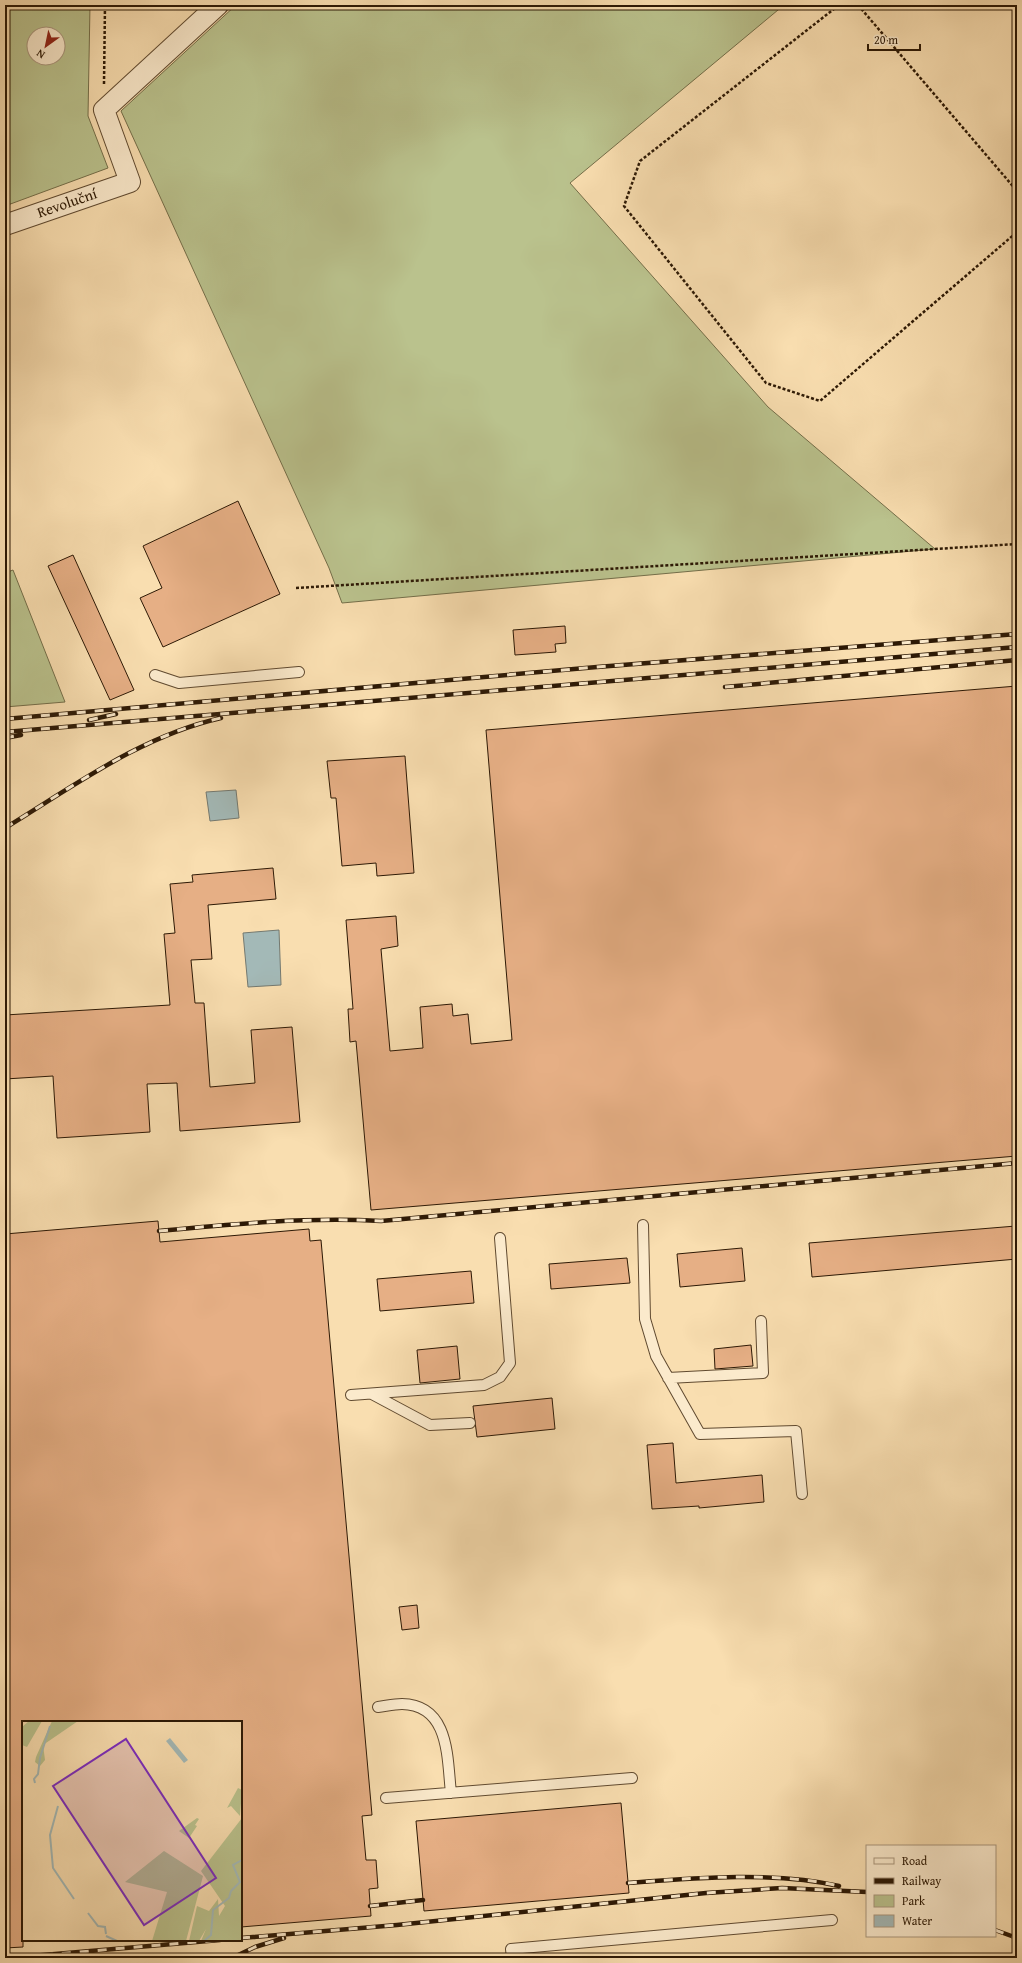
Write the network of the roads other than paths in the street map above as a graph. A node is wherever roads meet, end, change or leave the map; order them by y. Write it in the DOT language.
graph roads {
  1 [pos="218,5"];
  2 [pos="5,225"];
  3 [pos="299,672"];
  4 [pos="155,675"];
  5 [pos="643,1225"];
  6 [pos="500,1238"];
  7 [pos="761,1321"];
  8 [pos="668,1378"];
  9 [pos="372,1394"];
  10 [pos="351,1395"];
  11 [pos="470,1423"];
  12 [pos="802,1494"];
  13 [pos="378,1707"];
  14 [pos="632,1778"];
  15 [pos="451,1793"];
  16 [pos="386,1798"];
  17 [pos="832,1920"];
  18 [pos="512,1958"];
  1 -- 2 [label="street, Revoluční"];
  3 -- 4 [label="lane"];
  5 -- 8 [label="lane"];
  6 -- 9 [label="lane"];
  7 -- 8 [label="lane"];
  8 -- 12 [label="lane"];
  9 -- 10 [label="lane"];
  9 -- 11 [label="lane"];
  13 -- 15 [label="lane"];
  14 -- 15 [label="lane"];
  15 -- 16 [label="lane"];
  17 -- 18 [label="lane"];
}
